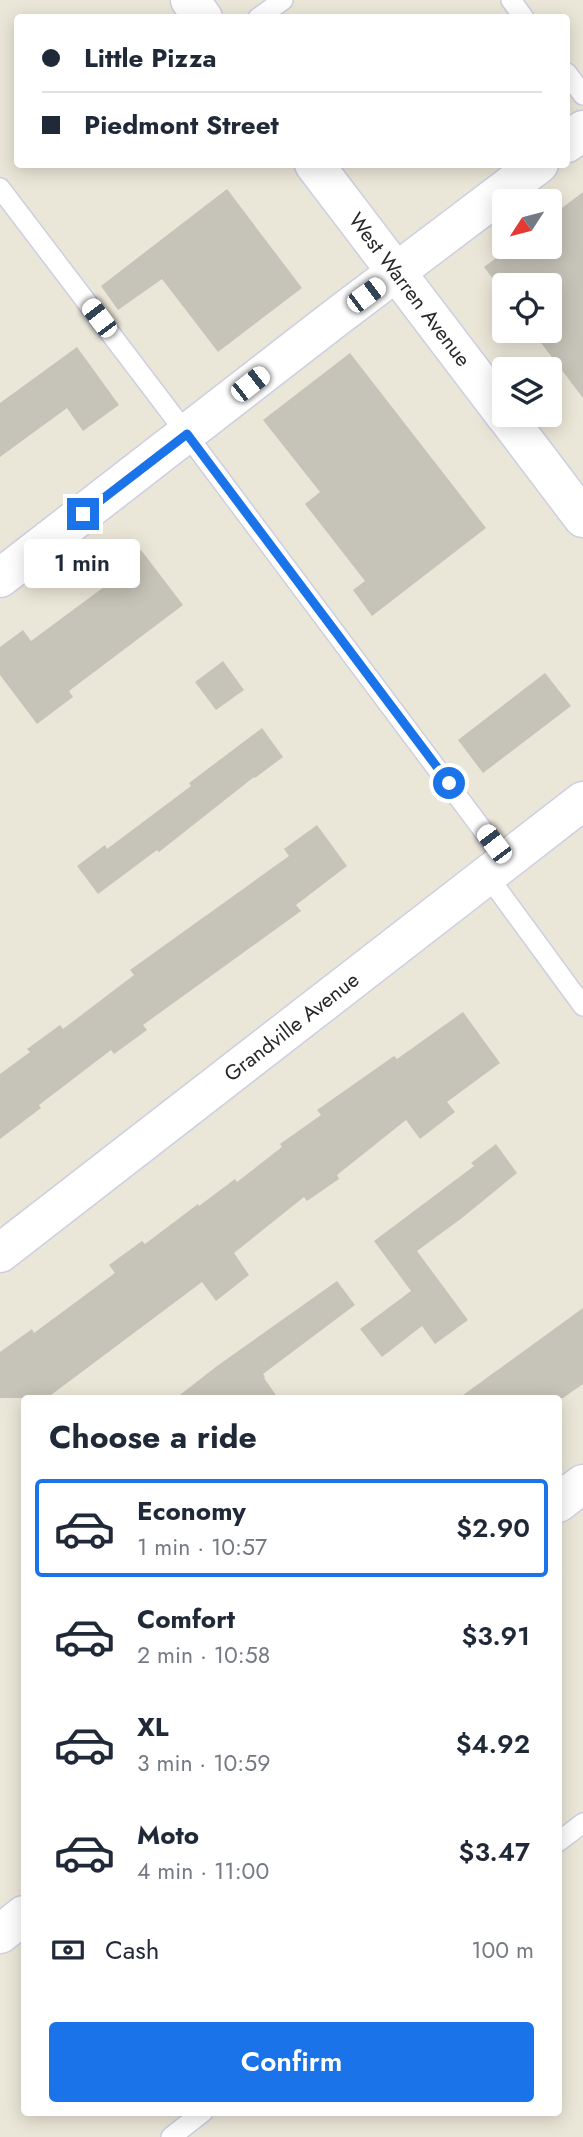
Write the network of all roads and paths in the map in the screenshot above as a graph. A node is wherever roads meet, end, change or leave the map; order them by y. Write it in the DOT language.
graph roads {
  1 [pos="283,0"];
  2 [pos="264,14"];
  3 [pos="570,77"];
  4 [pos="583,95"];
  5 [pos="317,168"];
  6 [pos="527,168"];
  7 [pos="0,188"];
  8 [pos="396,272"];
  9 [pos="492,398"];
  10 [pos="514,427"];
  11 [pos="187,434"];
  12 [pos="583,518"];
  13 [pos="0,578"];
  14 [pos="583,801"];
  15 [pos="497,868"];
  16 [pos="583,1006"];
  17 [pos="0,1253"];
  18 [pos="583,1484"];
  19 [pos="562,1500"];
  20 [pos="583,1823"];
  21 [pos="562,1839"];
  22 [pos="21,1917"];
  23 [pos="0,1934"];
  24 [pos="198,2116"];
  25 [pos="171,2137"];
  1 -- 2 [label="lane"];
  3 -- 4 [label="lane"];
  5 -- 8 [label="street, West Warren Avenue"];
  6 -- 8 [label="street"];
  7 -- 11 [label="lane"];
  8 -- 9 [label="street, West Warren Avenue"];
  8 -- 11 [label="street"];
  10 -- 12 [label="street, West Warren Avenue"];
  11 -- 13 [label="street"];
  11 -- 15 [label="lane"];
  14 -- 15 [label="street, Grandville Avenue"];
  15 -- 16 [label="lane"];
  15 -- 17 [label="street, Grandville Avenue"];
  18 -- 19 [label="street"];
  20 -- 21 [label="lane"];
  22 -- 23 [label="street"];
  24 -- 25 [label="lane"];
}
